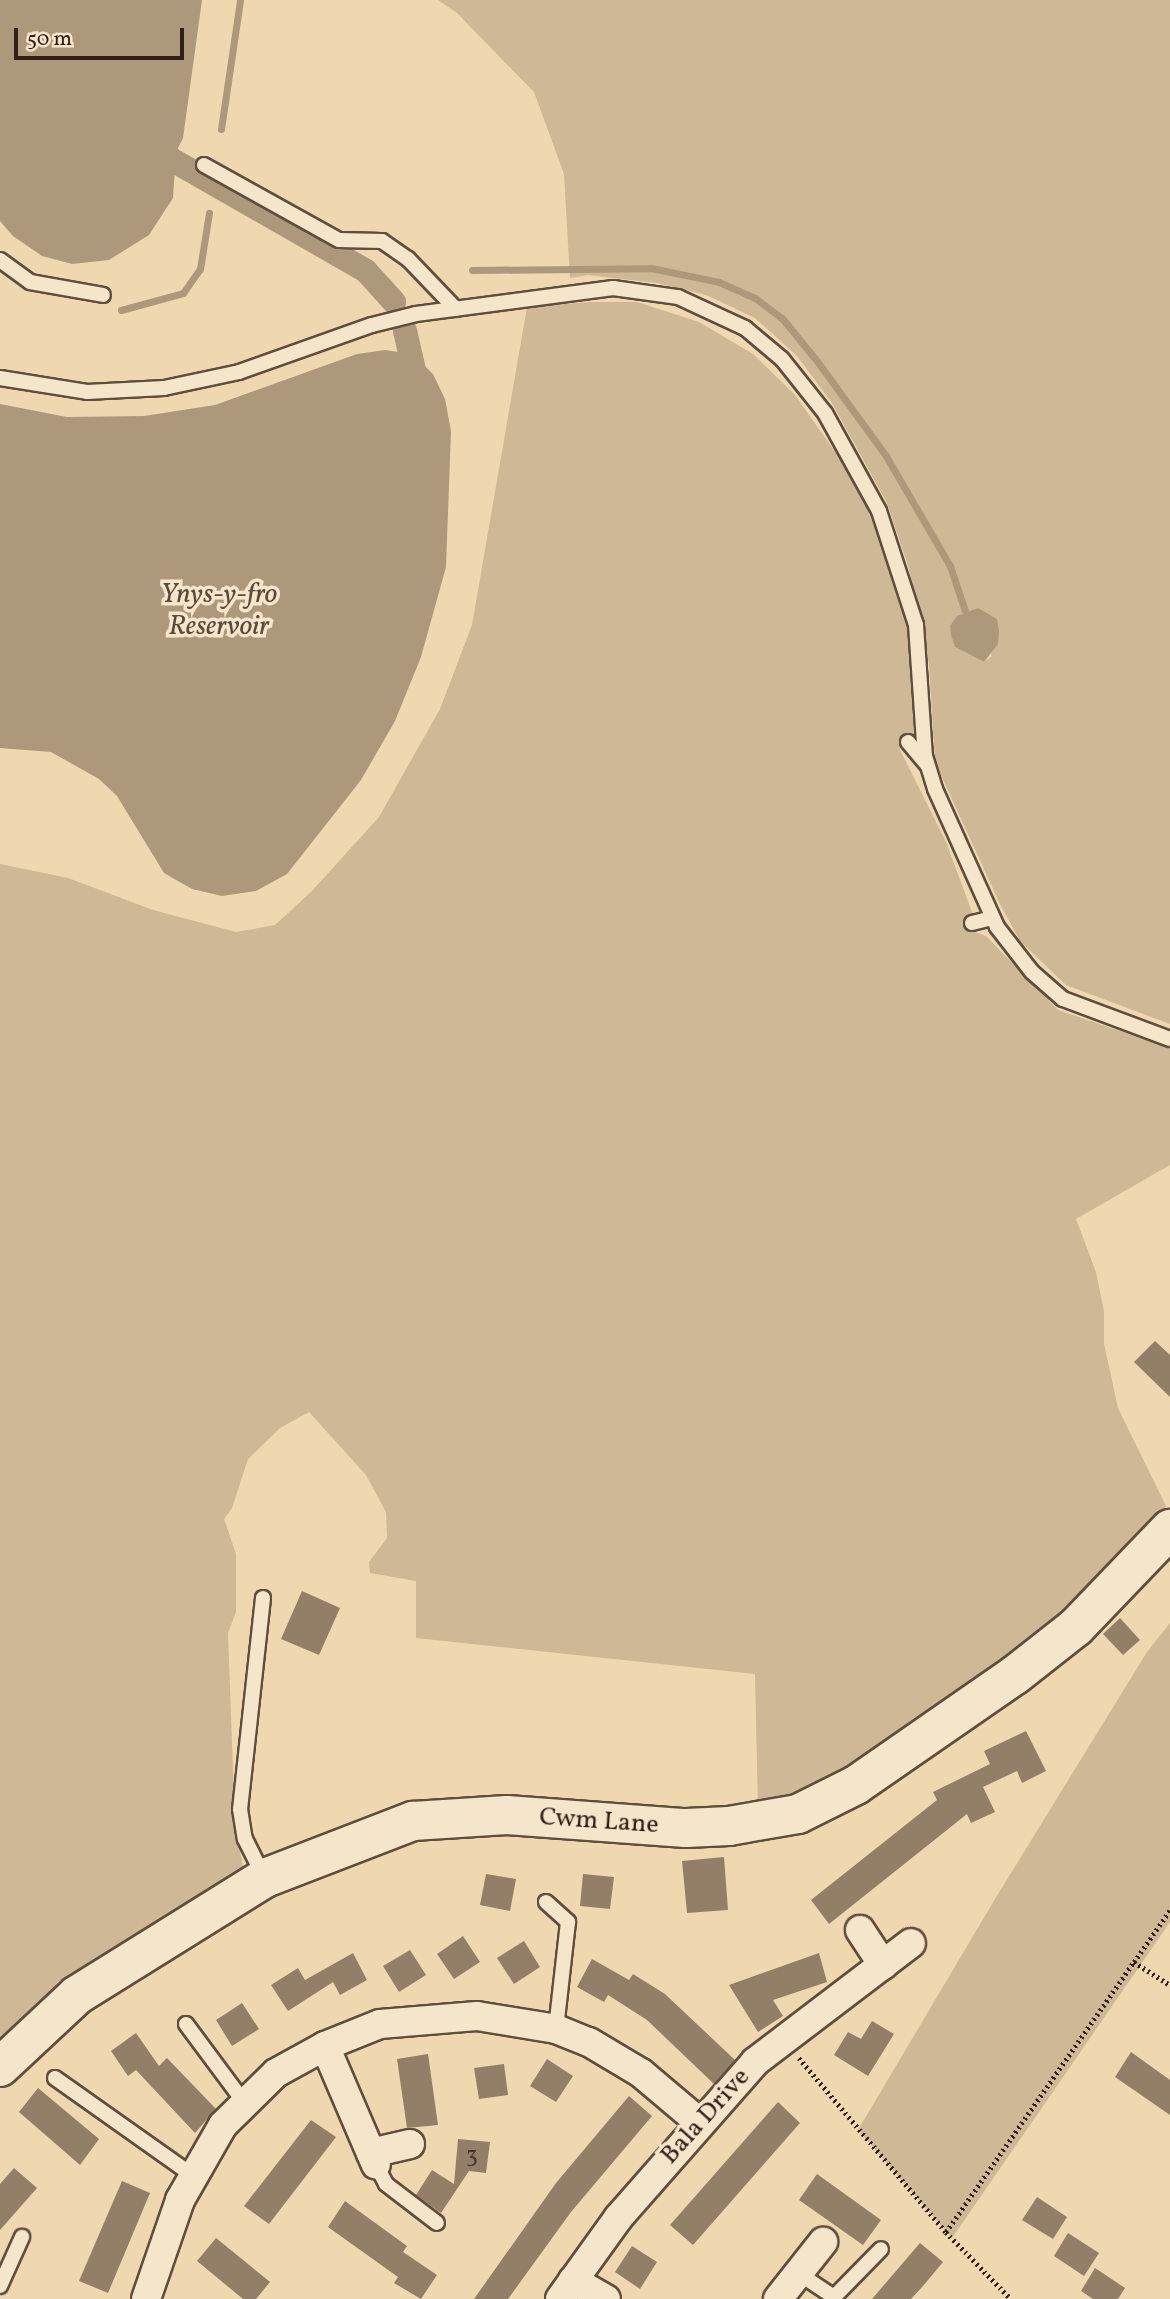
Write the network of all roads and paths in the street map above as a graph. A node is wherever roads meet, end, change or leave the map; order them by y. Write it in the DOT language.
graph roads {
  1 [pos="204,165"];
  2 [pos="0,260"];
  3 [pos="103,295"];
  4 [pos="456,309"];
  5 [pos="0,378"];
  6 [pos="908,742"];
  7 [pos="928,766"];
  8 [pos="992,918"];
  9 [pos="975,928"];
  10 [pos="1170,1039"];
  11 [pos="1170,1529"];
  12 [pos="262,1598"];
  13 [pos="265,1878"];
  14 [pos="546,1902"];
  15 [pos="1170,1910"];
  16 [pos="860,1930"];
  17 [pos="911,1943"];
  18 [pos="1134,1962"];
  19 [pos="883,1965"];
  20 [pos="1170,1984"];
  21 [pos="187,2024"];
  22 [pos="556,2029"];
  23 [pos="783,2038"];
  24 [pos="325,2046"];
  25 [pos="0,2067"];
  26 [pos="55,2078"];
  27 [pos="244,2102"];
  28 [pos="699,2122"];
  29 [pos="410,2144"];
  30 [pos="373,2159"];
  31 [pos="192,2175"];
  32 [pos="437,2223"];
  33 [pos="946,2232"];
  34 [pos="22,2237"];
  35 [pos="823,2242"];
  36 [pos="881,2249"];
  37 [pos="798,2273"];
  38 [pos="0,2286"];
  39 [pos="567,2289"];
  40 [pos="146,2299"];
  41 [pos="606,2299"];
  42 [pos="778,2299"];
  43 [pos="1011,2299"];
  1 -- 4 [label="lane"];
  2 -- 3 [label="lane"];
  4 -- 5 [label="lane"];
  4 -- 7 [label="lane"];
  6 -- 7 [label="lane"];
  7 -- 8 [label="lane"];
  8 -- 9 [label="lane"];
  8 -- 10 [label="lane"];
  11 -- 13 [label="street, Cwm Lane"];
  12 -- 13 [label="lane"];
  13 -- 25 [label="street, Cwm Lane"];
  14 -- 22 [label="lane"];
  15 -- 18 [label="path"];
  16 -- 19 [label="street"];
  17 -- 19 [label="street, Bala Drive"];
  18 -- 20 [label="path"];
  18 -- 33 [label="path"];
  19 -- 23 [label="street, Bala Drive"];
  21 -- 27 [label="lane"];
  22 -- 24 [label="street"];
  22 -- 28 [label="street"];
  23 -- 28 [label="street, Bala Drive"];
  23 -- 33 [label="path"];
  24 -- 27 [label="street"];
  24 -- 30 [label="street"];
  26 -- 31 [label="lane"];
  27 -- 31 [label="street"];
  28 -- 39 [label="street, Bala Drive"];
  29 -- 30 [label="street"];
  30 -- 32 [label="lane"];
  31 -- 40 [label="street"];
  33 -- 43 [label="path"];
  34 -- 38 [label="lane"];
  35 -- 37 [label="street"];
  36 -- 37 [label="lane"];
  37 -- 42 [label="street"];
  39 -- 41 [label="street"];
}
